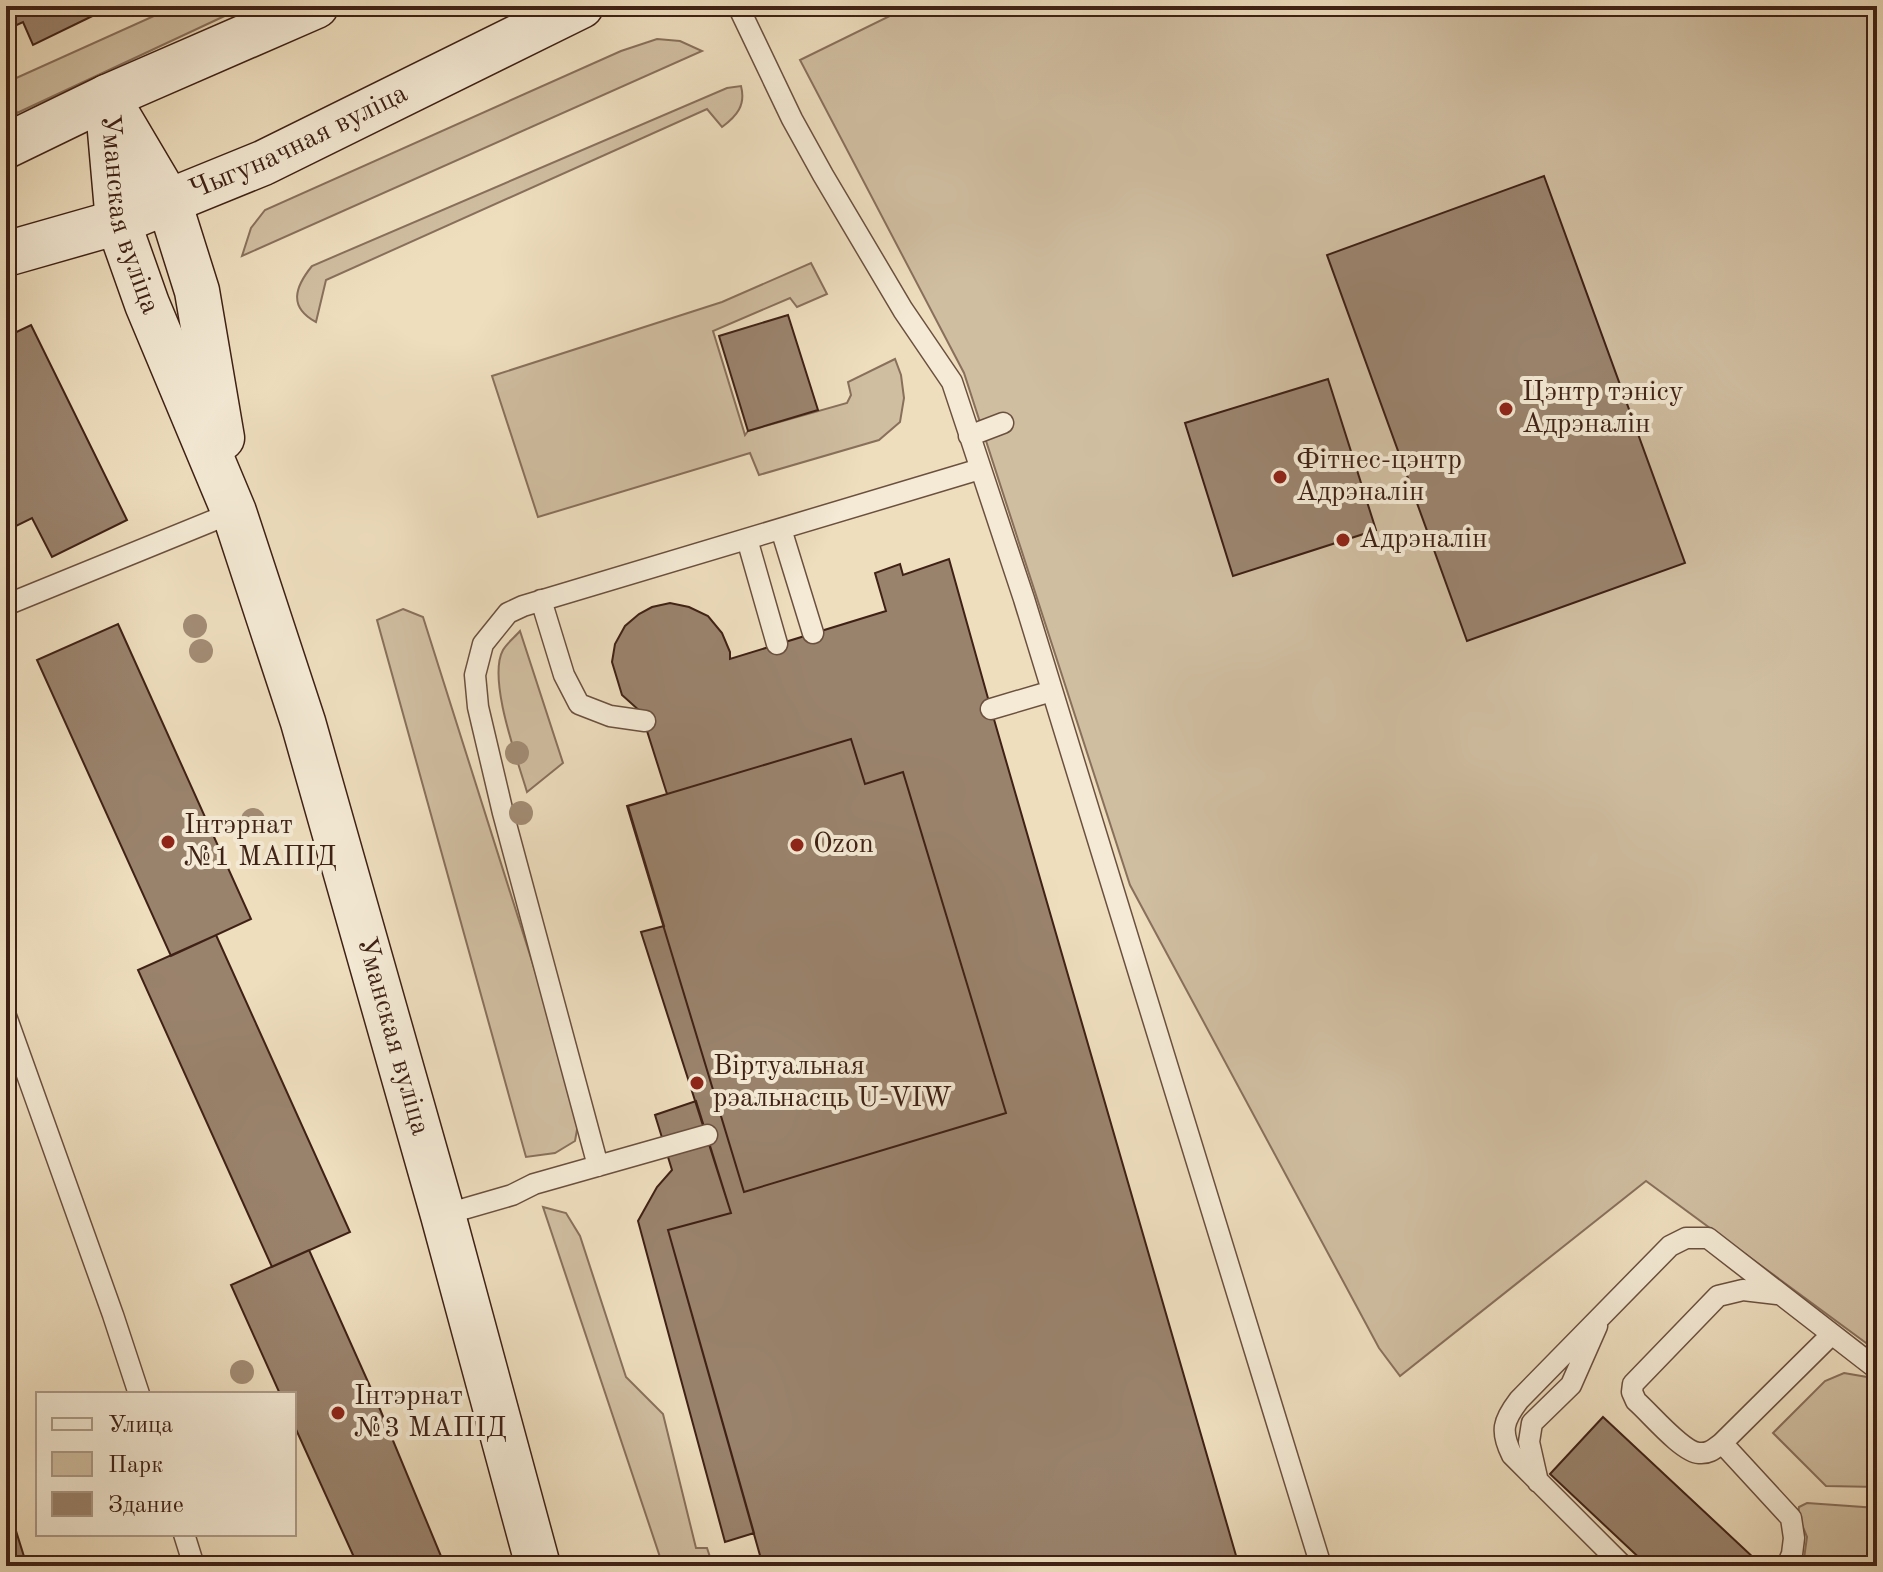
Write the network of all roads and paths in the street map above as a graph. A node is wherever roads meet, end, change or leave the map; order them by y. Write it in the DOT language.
graph roads {
  1 [pos="316,6"];
  2 [pos="581,6"];
  3 [pos="738,6"];
  4 [pos="107,97"];
  5 [pos="6,146"];
  6 [pos="169,202"];
  7 [pos="118,222"];
  8 [pos="6,254"];
  9 [pos="1003,423"];
  10 [pos="969,436"];
  11 [pos="980,469"];
  12 [pos="234,512"];
  13 [pos="781,529"];
  14 [pos="747,539"];
  15 [pos="541,600"];
  16 [pos="6,605"];
  17 [pos="813,633"];
  18 [pos="777,644"];
  19 [pos="1052,691"];
  20 [pos="991,709"];
  21 [pos="645,721"];
  22 [pos="6,1016"];
  23 [pos="707,1135"];
  24 [pos="598,1166"];
  25 [pos="443,1215"];
  26 [pos="1777,1294"];
  27 [pos="1831,1335"];
  28 [pos="1877,1369"];
  29 [pos="138,1392"];
  30 [pos="1722,1443"];
  31 [pos="185,1536"];
  32 [pos="194,1566"];
  33 [pos="538,1566"];
  34 [pos="1321,1566"];
  35 [pos="1623,1566"];
  36 [pos="1787,1566"];
  1 -- 4 [label="main road"];
  2 -- 6 [label="main road, Чыгуначная вуліца"];
  3 -- 10 [label="lane"];
  4 -- 5 [label="main road"];
  4 -- 6 [label="main road, Уманская вуліца"];
  4 -- 7 [label="main road, Уманская вуліца"];
  6 -- 7 [label="main road, Чыгуначная вуліца"];
  6 -- 12 [label="main road, Уманская вуліца"];
  7 -- 8 [label="main road, Чыгуначная вуліца"];
  7 -- 12 [label="main road, Уманская вуліца"];
  9 -- 10 [label="lane"];
  10 -- 11 [label="lane"];
  11 -- 13 [label="lane"];
  11 -- 19 [label="lane"];
  12 -- 16 [label="lane"];
  12 -- 25 [label="main road, Уманская вуліца"];
  13 -- 14 [label="lane"];
  13 -- 17 [label="lane"];
  14 -- 15 [label="lane"];
  14 -- 18 [label="lane"];
  15 -- 21 [label="lane"];
  15 -- 24 [label="lane"];
  19 -- 20 [label="lane"];
  19 -- 34 [label="lane"];
  22 -- 29 [label="lane"];
  23 -- 24 [label="lane"];
  24 -- 25 [label="lane"];
  25 -- 33 [label="main road, Уманская вуліца"];
  26 -- 27 [label="lane"];
  26 -- 30 [label="lane"];
  26 -- 35 [label="lane"];
  27 -- 28 [label="lane"];
  27 -- 30 [label="lane"];
  30 -- 36 [label="lane"];
  31 -- 32 [label="lane"];
}
